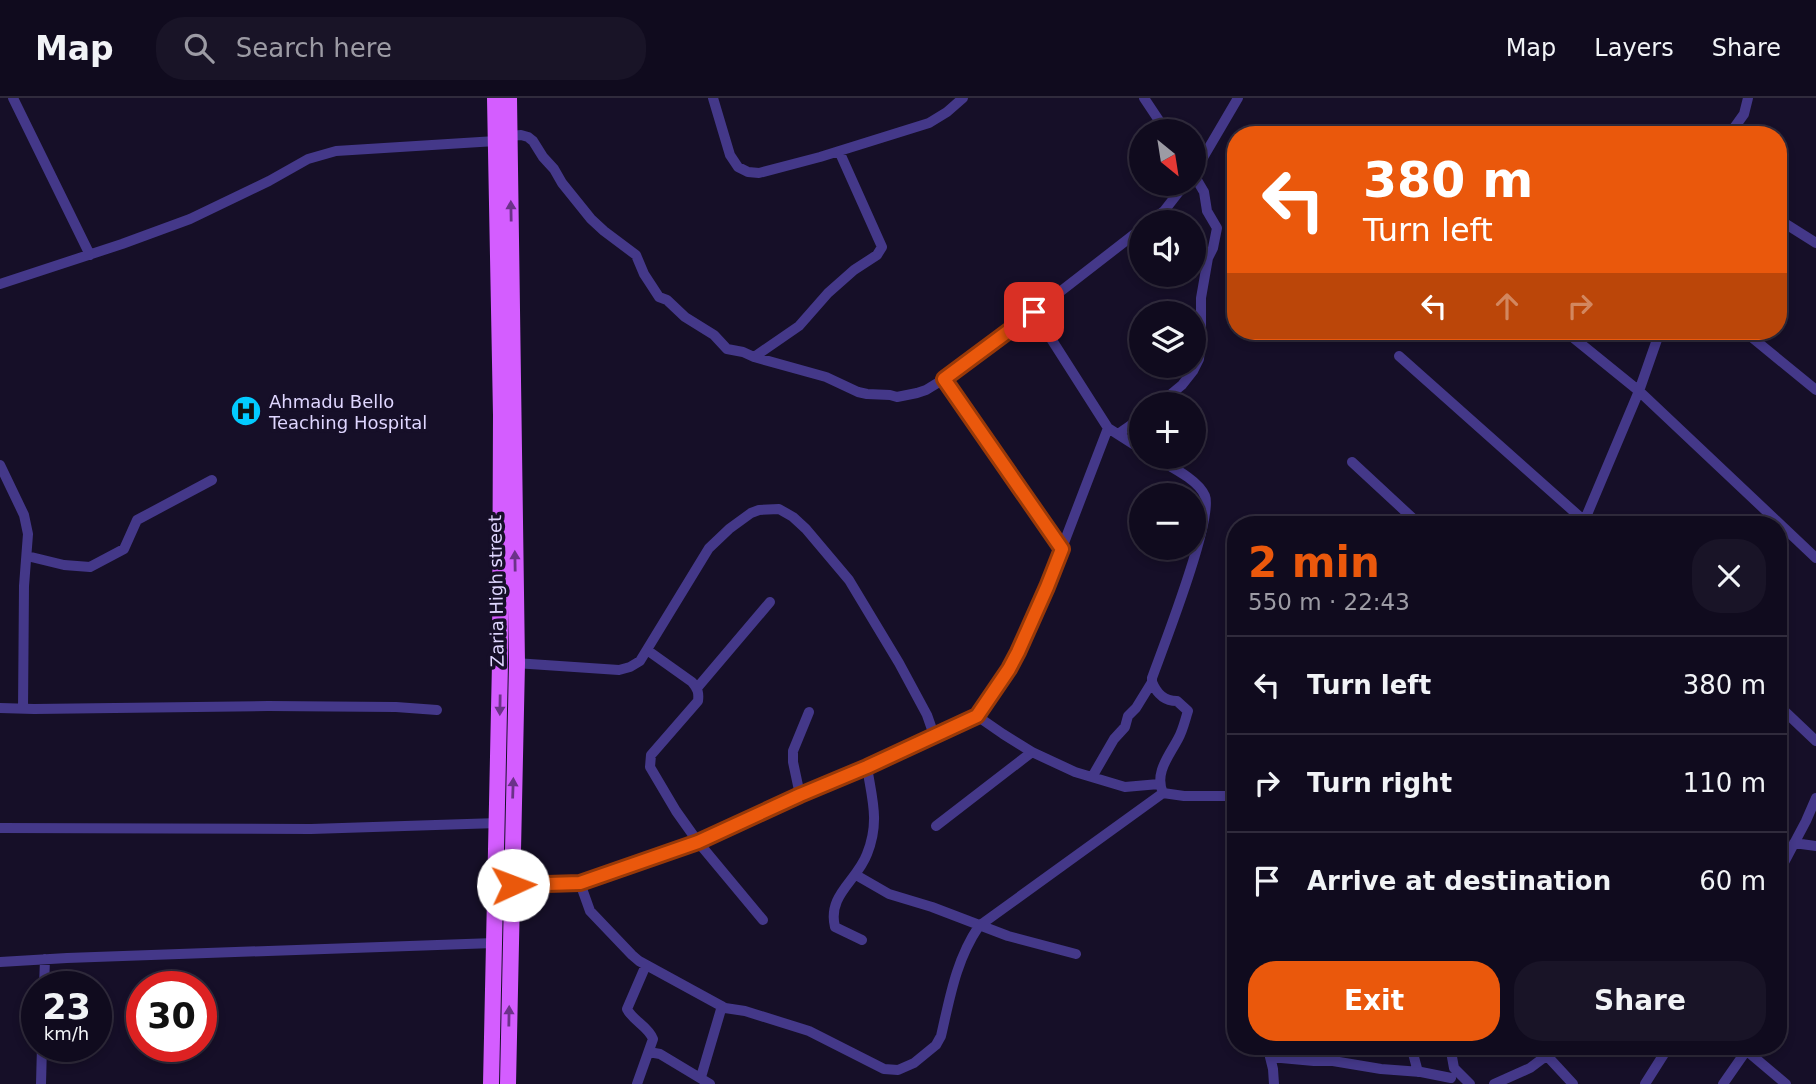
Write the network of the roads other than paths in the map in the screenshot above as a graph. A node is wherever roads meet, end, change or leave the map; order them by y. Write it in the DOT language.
graph roads {
  1 [pos="13,98"];
  2 [pos="495,98"];
  3 [pos="509,98"];
  4 [pos="713,98"];
  5 [pos="963,98"];
  6 [pos="1238,98"];
  7 [pos="1748,98"];
  8 [pos="1148,100"];
  9 [pos="1159,119"];
  10 [pos="1735,126"];
  11 [pos="503,139"];
  12 [pos="839,151"];
  13 [pos="1206,153"];
  14 [pos="1176,196"];
  15 [pos="1205,196"];
  16 [pos="1165,210"];
  17 [pos="1787,225"];
  18 [pos="1129,238"];
  19 [pos="1816,243"];
  20 [pos="90,255"];
  21 [pos="0,285"];
  22 [pos="1034,312"];
  23 [pos="1576,340"];
  24 [pos="1657,340"];
  25 [pos="1755,340"];
  26 [pos="1399,356"];
  27 [pos="754,357"];
  28 [pos="944,379"];
  29 [pos="1816,390"];
  30 [pos="1639,391"];
  31 [pos="1174,392"];
  32 [pos="1129,426"];
  33 [pos="1108,428"];
  34 [pos="1118,434"];
  35 [pos="1129,441"];
  36 [pos="1352,462"];
  37 [pos="0,465"];
  38 [pos="1173,469"];
  39 [pos="212,480"];
  40 [pos="1410,516"];
  41 [pos="1577,516"];
  42 [pos="1588,516"];
  43 [pos="1771,516"];
  44 [pos="1787,531"];
  45 [pos="1062,549"];
  46 [pos="27,556"];
  47 [pos="1816,558"];
  48 [pos="769,602"];
  49 [pos="647,650"];
  50 [pos="508,663"];
  51 [pos="1152,682"];
  52 [pos="697,688"];
  53 [pos="99,695"];
  54 [pos="0,708"];
  55 [pos="99,708"];
  56 [pos="23,709"];
  57 [pos="437,710"];
  58 [pos="809,712"];
  59 [pos="1787,714"];
  60 [pos="977,716"];
  61 [pos="934,735"];
  62 [pos="1816,741"];
  63 [pos="1032,752"];
  64 [pos="867,767"];
  65 [pos="1092,777"];
  66 [pos="1161,788"];
  67 [pos="800,795"];
  68 [pos="1227,796"];
  69 [pos="1816,798"];
  70 [pos="498,823"];
  71 [pos="936,826"];
  72 [pos="0,828"];
  73 [pos="698,842"];
  74 [pos="1794,843"];
  75 [pos="1816,846"];
  76 [pos="1787,857"];
  77 [pos="856,875"];
  78 [pos="580,883"];
  79 [pos="513,885"];
  80 [pos="763,920"];
  81 [pos="979,926"];
  82 [pos="862,940"];
  83 [pos="494,943"];
  84 [pos="1076,954"];
  85 [pos="45,959"];
  86 [pos="0,962"];
  87 [pos="646,965"];
  88 [pos="45,971"];
  89 [pos="722,1006"];
  90 [pos="649,1052"];
  91 [pos="1332,1055"];
  92 [pos="1413,1055"];
  93 [pos="1451,1055"];
  94 [pos="1458,1055"];
  95 [pos="1663,1055"];
  96 [pos="1740,1055"];
  97 [pos="1751,1055"];
  98 [pos="1546,1056"];
  99 [pos="1333,1061"];
  100 [pos="42,1062"];
  101 [pos="1418,1072"];
  102 [pos="1452,1076"];
  103 [pos="705,1081"];
  104 [pos="41,1084"];
  105 [pos="492,1084"];
  106 [pos="508,1084"];
  107 [pos="637,1084"];
  108 [pos="1274,1084"];
  109 [pos="1470,1084"];
  110 [pos="1494,1084"];
  111 [pos="1573,1084"];
  112 [pos="1645,1084"];
  113 [pos="1723,1084"];
  114 [pos="1786,1084"];
  1 -- 20 [label="street"];
  2 -- 11 [label="main road, Zaria High street"];
  3 -- 11 [label="main road, Zaria High street"];
  4 -- 12 [label="street"];
  5 -- 12 [label="street"];
  6 -- 13 [label="street"];
  7 -- 10 [label="street"];
  8 -- 9 [label="street"];
  11 -- 20 [label="street"];
  11 -- 27 [label="street"];
  11 -- 50 [label="main road, Zaria High street"];
  12 -- 27 [label="street"];
  14 -- 16 [label="street"];
  15 -- 31 [label="street"];
  17 -- 19 [label="street"];
  18 -- 22 [label="street"];
  20 -- 21 [label="street"];
  22 -- 28 [label="street"];
  22 -- 33 [label="street"];
  23 -- 30 [label="street"];
  24 -- 30 [label="street"];
  25 -- 29 [label="street"];
  26 -- 41 [label="street"];
  27 -- 28 [label="street"];
  28 -- 45 [label="street"];
  30 -- 42 [label="street"];
  30 -- 43 [label="street"];
  32 -- 34 [label="street"];
  33 -- 34 [label="street"];
  33 -- 45 [label="street"];
  34 -- 35 [label="street"];
  36 -- 40 [label="street"];
  37 -- 46 [label="street"];
  38 -- 51 [label="street"];
  39 -- 46 [label="street"];
  44 -- 47 [label="street"];
  45 -- 60 [label="street"];
  46 -- 56 [label="street"];
  48 -- 52 [label="street"];
  49 -- 50 [label="street"];
  49 -- 52 [label="street"];
  49 -- 61 [label="street"];
  50 -- 70 [label="main road, Zaria High street, one-way"];
  79 -- 50 [label="main road, Zaria High street, one-way"];
  51 -- 65 [label="street"];
  51 -- 66 [label="street"];
  52 -- 73 [label="street"];
  53 -- 55 [label="street"];
  54 -- 56 [label="street"];
  55 -- 56 [label="street"];
  55 -- 57 [label="street"];
  58 -- 67 [label="street"];
  59 -- 62 [label="street"];
  60 -- 61 [label="street"];
  60 -- 63 [label="street"];
  61 -- 64 [label="street"];
  63 -- 65 [label="street"];
  63 -- 71 [label="street"];
  64 -- 67 [label="street"];
  64 -- 77 [label="street"];
  65 -- 66 [label="street"];
  66 -- 68 [label="street"];
  66 -- 81 [label="street"];
  67 -- 73 [label="street"];
  69 -- 74 [label="street"];
  70 -- 72 [label="street"];
  70 -- 83 [label="main road, Zaria High street"];
  73 -- 78 [label="street"];
  73 -- 80 [label="street"];
  74 -- 75 [label="street"];
  74 -- 76 [label="street"];
  77 -- 81 [label="street"];
  77 -- 82 [label="street"];
  78 -- 79 [label="street"];
  78 -- 87 [label="street"];
  106 -- 79 [label="main road, Zaria High street, one-way"];
  81 -- 84 [label="street"];
  81 -- 89 [label="street"];
  83 -- 85 [label="street"];
  83 -- 105 [label="main road, Zaria High street"];
  85 -- 86 [label="street"];
  85 -- 88 [label="street"];
  87 -- 89 [label="street"];
  87 -- 90 [label="street"];
  89 -- 103 [label="street"];
  90 -- 103 [label="street"];
  90 -- 107 [label="street"];
  91 -- 99 [label="street"];
  92 -- 101 [label="street"];
  93 -- 102 [label="street"];
  94 -- 102 [label="street"];
  95 -- 112 [label="street"];
  96 -- 113 [label="street"];
  97 -- 114 [label="street"];
  98 -- 110 [label="street"];
  98 -- 111 [label="street"];
  99 -- 101 [label="street"];
  99 -- 108 [label="street"];
  100 -- 104 [label="street"];
  101 -- 102 [label="street"];
  102 -- 109 [label="street"];
}
